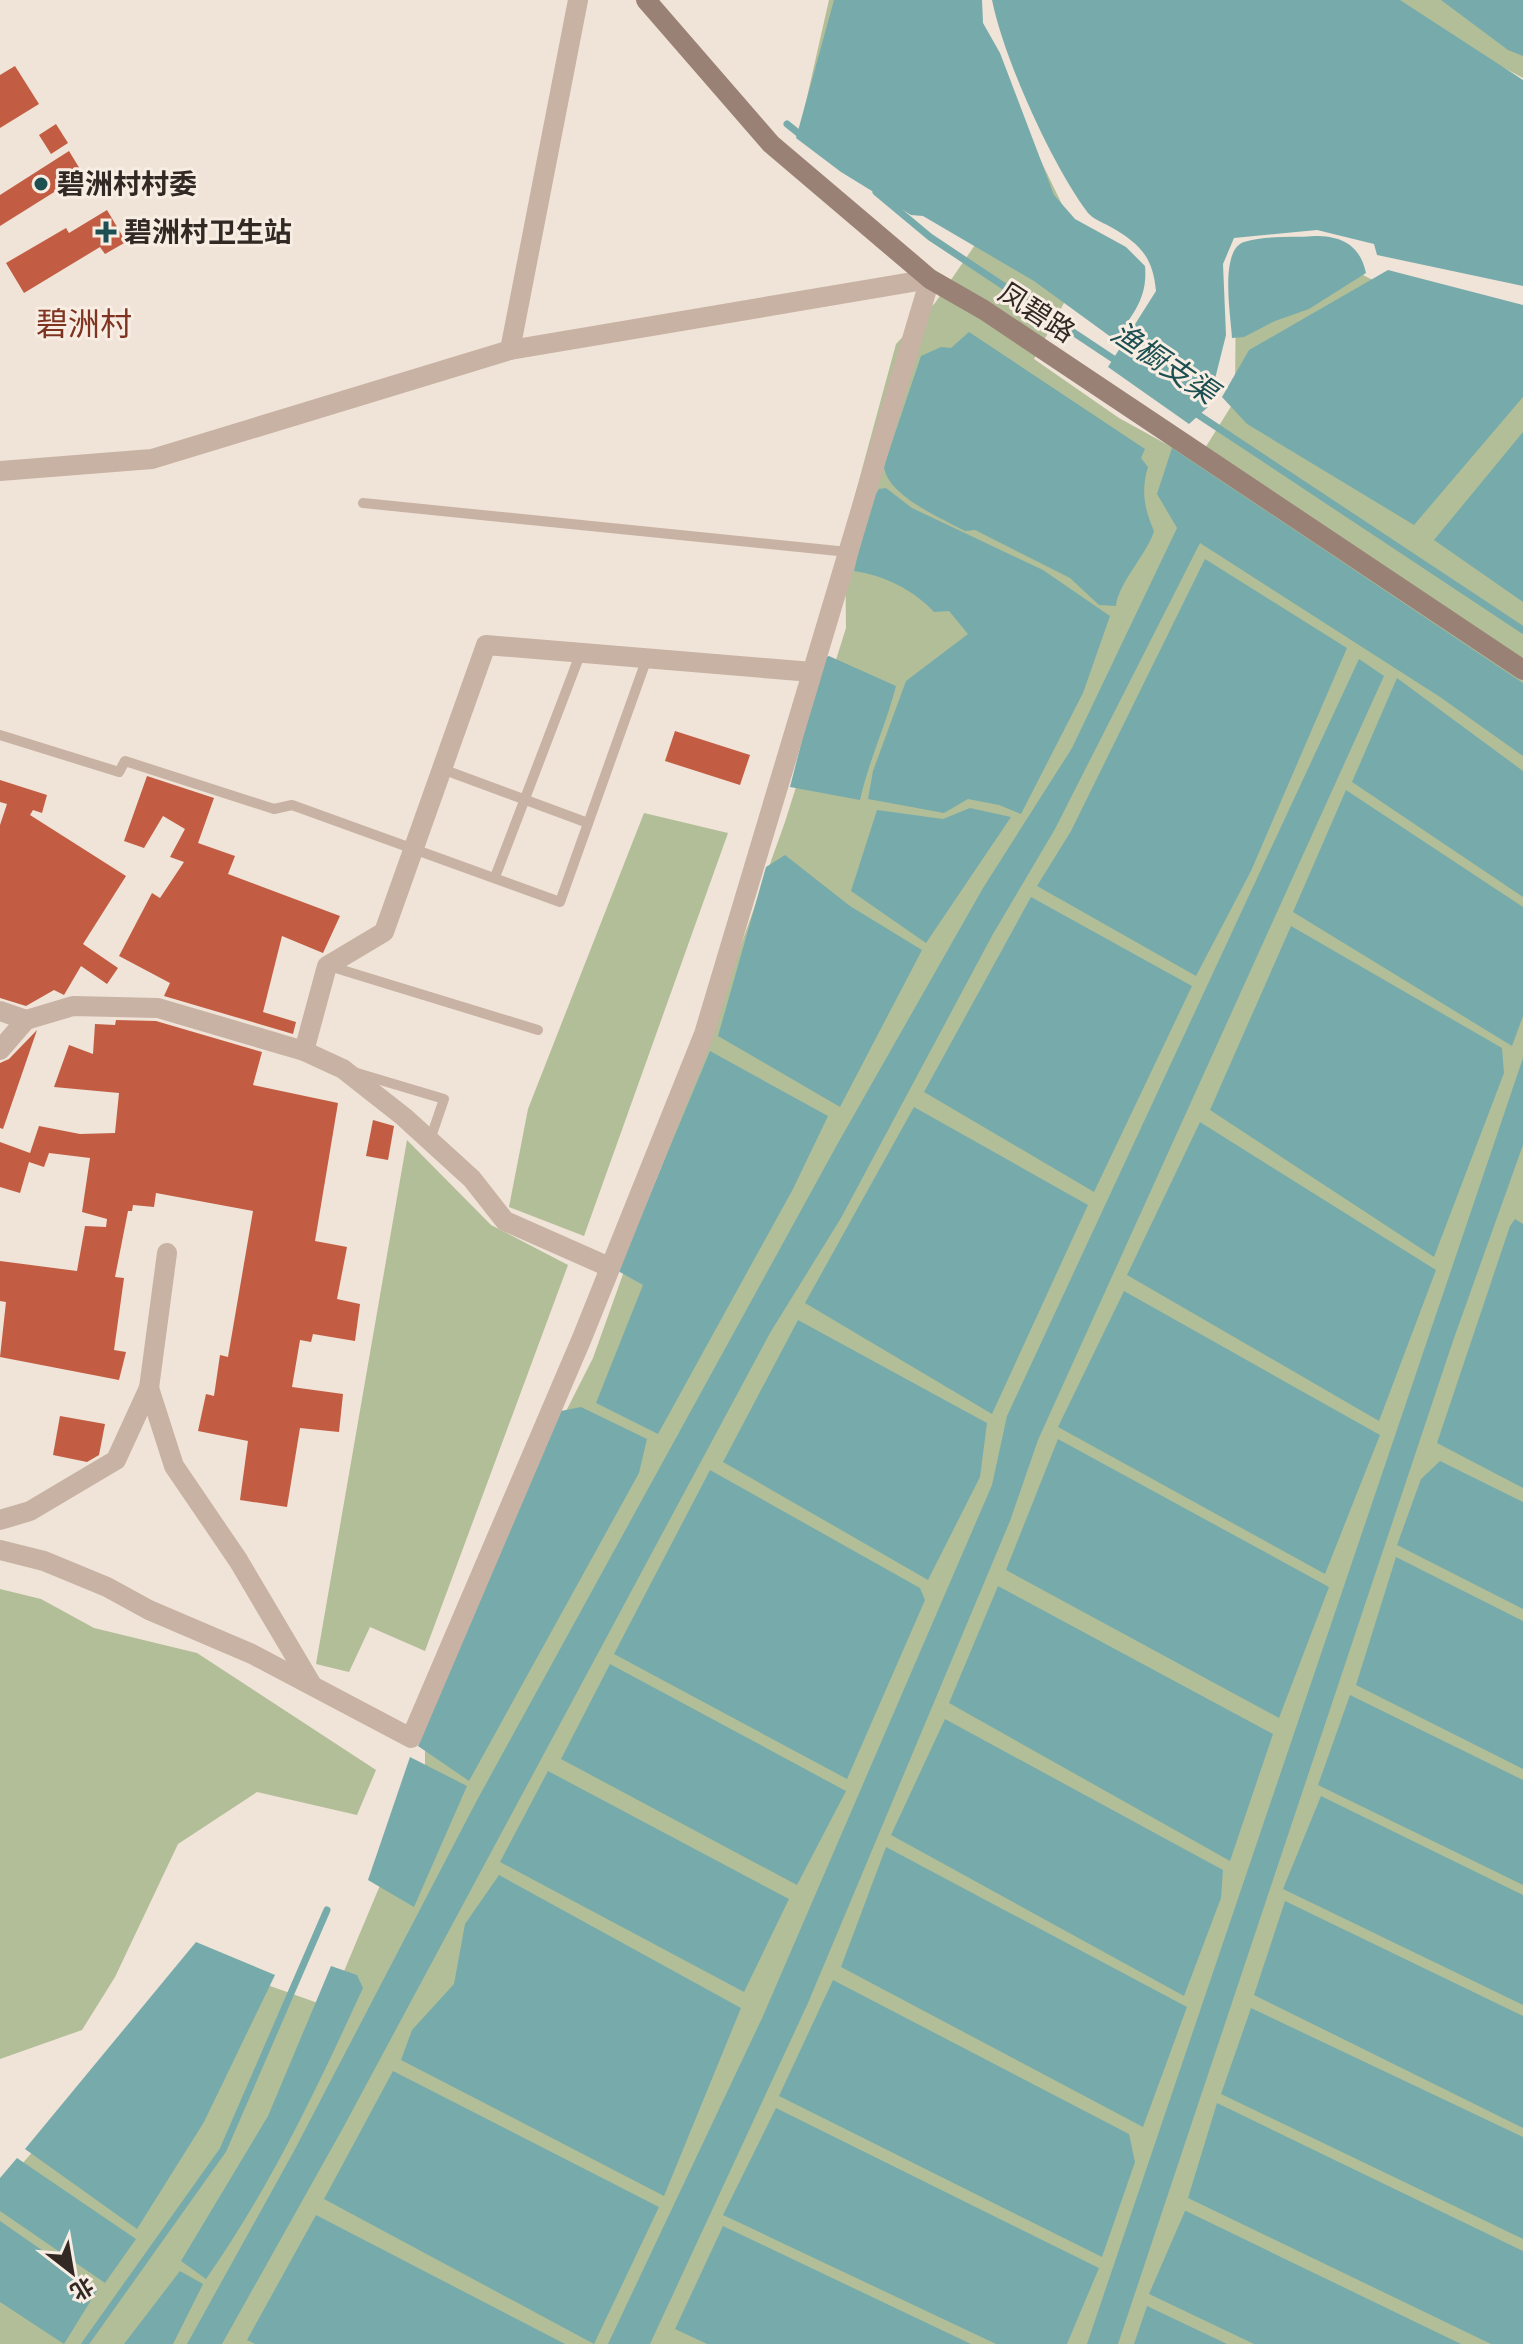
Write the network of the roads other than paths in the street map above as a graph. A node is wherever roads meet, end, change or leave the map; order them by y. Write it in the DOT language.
graph roads {
  1 [pos="578,0"];
  2 [pos="646,0"];
  3 [pos="930,279"];
  4 [pos="510,350"];
  5 [pos="0,464"];
  6 [pos="0,471"];
  7 [pos="363,503"];
  8 [pos="848,552"];
  9 [pos="581,652"];
  10 [pos="647,658"];
  11 [pos="1523,670"];
  12 [pos="812,672"];
  13 [pos="0,735"];
  14 [pos="442,769"];
  15 [pos="525,799"];
  16 [pos="588,823"];
  17 [pos="414,847"];
  18 [pos="495,877"];
  19 [pos="327,966"];
  20 [pos="0,1011"];
  21 [pos="26,1020"];
  22 [pos="538,1030"];
  23 [pos="0,1050"];
  24 [pos="304,1051"];
  25 [pos="343,1069"];
  26 [pos="430,1140"];
  27 [pos="167,1253"];
  28 [pos="609,1267"];
  29 [pos="149,1388"];
  30 [pos="0,1520"];
  31 [pos="0,1550"];
  32 [pos="314,1687"];
  1 -- 4 [label="street"];
  2 -- 3 [label="main road, 凤碧路"];
  3 -- 4 [label="street"];
  3 -- 8 [label="street"];
  3 -- 11 [label="main road, 凤碧路"];
  4 -- 6 [label="street"];
  5 -- 6 [label="lane"];
  7 -- 8 [label="lane"];
  8 -- 12 [label="street"];
  9 -- 10 [label="street"];
  9 -- 14 [label="street"];
  9 -- 15 [label="lane"];
  10 -- 12 [label="street"];
  10 -- 16 [label="lane"];
  12 -- 28 [label="street"];
  13 -- 17 [label="lane"];
  14 -- 15 [label="lane"];
  14 -- 17 [label="street"];
  15 -- 16 [label="lane"];
  15 -- 18 [label="lane"];
  16 -- 18 [label="lane"];
  17 -- 18 [label="lane"];
  17 -- 19 [label="street"];
  19 -- 22 [label="lane"];
  19 -- 24 [label="street"];
  20 -- 21 [label="street"];
  21 -- 23 [label="street"];
  21 -- 24 [label="street"];
  24 -- 25 [label="street"];
  25 -- 26 [label="street"];
  25 -- 26 [label="lane"];
  26 -- 28 [label="street"];
  27 -- 29 [label="street"];
  28 -- 32 [label="street"];
  29 -- 30 [label="street"];
  29 -- 32 [label="street"];
  31 -- 32 [label="street"];
}
